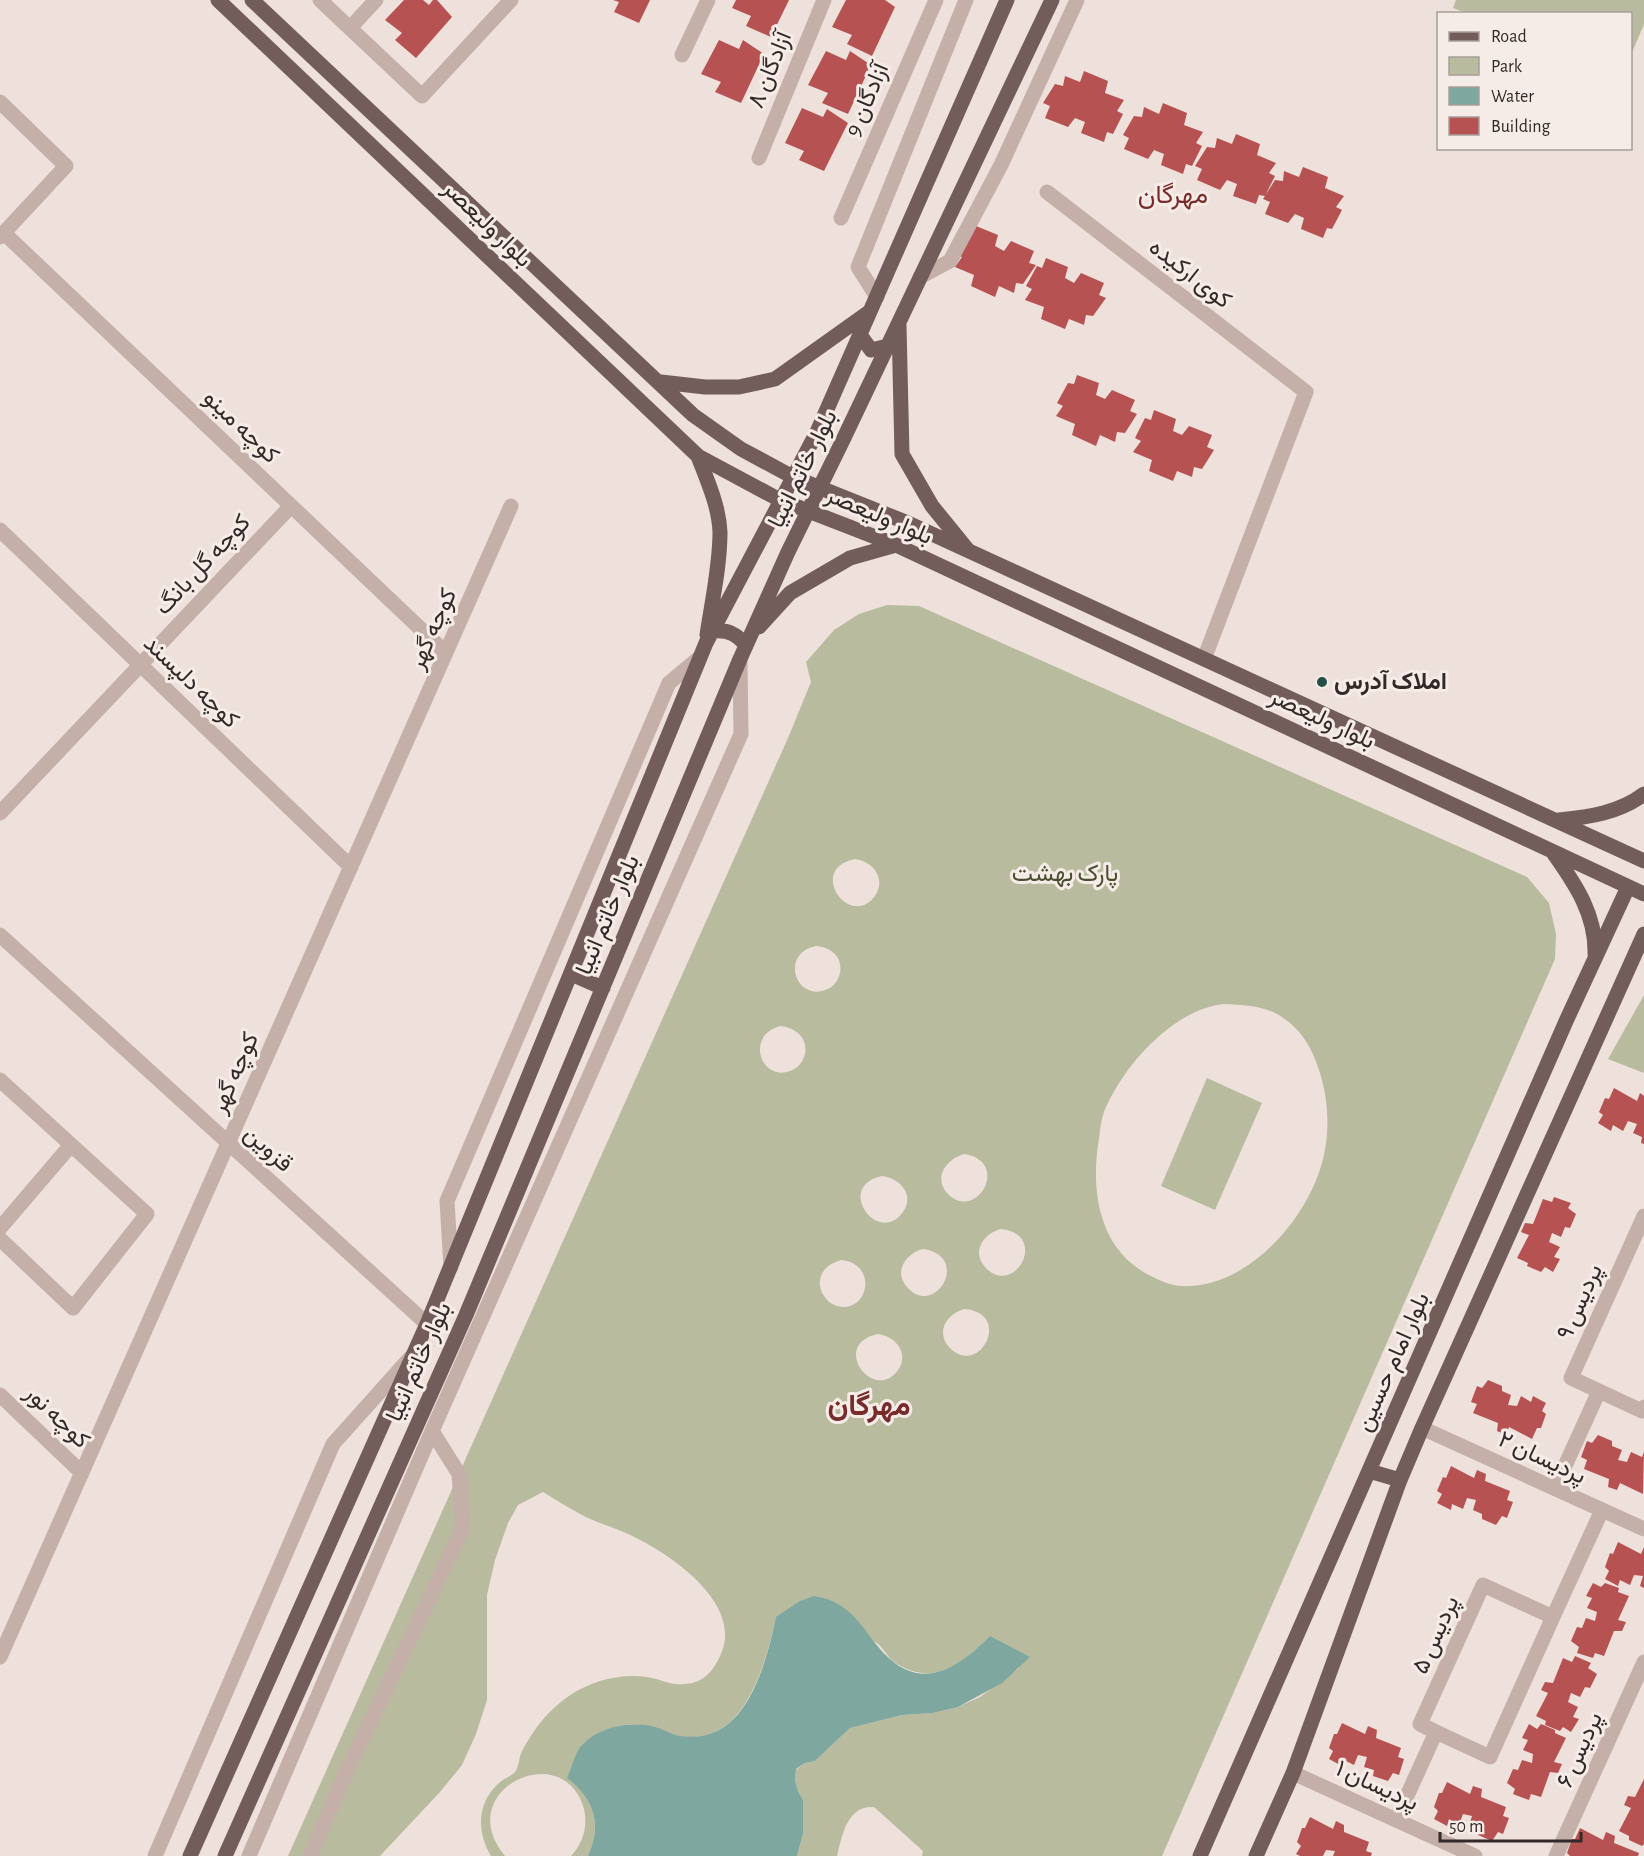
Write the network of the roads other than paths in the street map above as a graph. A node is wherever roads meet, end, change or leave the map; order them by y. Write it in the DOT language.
graph roads {
  1 [pos="252,0"];
  2 [pos="320,0"];
  3 [pos="376,0"];
  4 [pos="511,0"];
  5 [pos="708,0"];
  6 [pos="824,0"];
  7 [pos="936,0"];
  8 [pos="966,0"];
  9 [pos="1007,0"];
  10 [pos="1052,0"];
  11 [pos="1077,0"];
  12 [pos="225,2"];
  13 [pos="350,28"];
  14 [pos="682,55"];
  15 [pos="0,102"];
  16 [pos="759,158"];
  17 [pos="1047,192"];
  18 [pos="841,218"];
  19 [pos="2,235"];
  20 [pos="920,277"];
  21 [pos="874,304"];
  22 [pos="899,322"];
  23 [pos="861,336"];
  24 [pos="888,346"];
  25 [pos="661,382"];
  26 [pos="697,418"];
  27 [pos="680,437"];
  28 [pos="698,456"];
  29 [pos="793,477"];
  30 [pos="819,489"];
  31 [pos="780,500"];
  32 [pos="291,506"];
  33 [pos="512,506"];
  34 [pos="808,510"];
  35 [pos="0,530"];
  36 [pos="896,545"];
  37 [pos="969,551"];
  38 [pos="710,637"];
  39 [pos="748,642"];
  40 [pos="446,653"];
  41 [pos="699,658"];
  42 [pos="740,659"];
  43 [pos="1204,659"];
  44 [pos="140,664"];
  45 [pos="1644,794"];
  46 [pos="0,813"];
  47 [pos="1556,820"];
  48 [pos="1552,851"];
  49 [pos="1643,857"];
  50 [pos="351,867"];
  51 [pos="1628,887"];
  52 [pos="1644,894"];
  53 [pos="0,934"];
  54 [pos="1644,934"];
  55 [pos="1644,957"];
  56 [pos="1595,958"];
  57 [pos="571,974"];
  58 [pos="1625,976"];
  59 [pos="603,988"];
  60 [pos="0,1080"];
  61 [pos="228,1143"];
  62 [pos="71,1145"];
  63 [pos="1644,1216"];
  64 [pos="0,1228"];
  65 [pos="0,1239"];
  66 [pos="451,1269"];
  67 [pos="427,1324"];
  68 [pos="414,1353"];
  69 [pos="1599,1391"];
  70 [pos="0,1395"];
  71 [pos="1644,1407"];
  72 [pos="1422,1428"];
  73 [pos="432,1431"];
  74 [pos="1369,1471"];
  75 [pos="82,1473"];
  76 [pos="1400,1480"];
  77 [pos="1555,1488"];
  78 [pos="1602,1510"];
  79 [pos="1644,1529"];
  80 [pos="1553,1617"];
  81 [pos="0,1658"];
  82 [pos="1644,1662"];
  83 [pos="1436,1732"];
  84 [pos="1293,1773"];
  85 [pos="1396,1820"];
  86 [pos="1471,1855"];
  87 [pos="155,1856"];
  88 [pos="190,1856"];
  89 [pos="225,1856"];
  90 [pos="249,1856"];
  91 [pos="310,1856"];
  92 [pos="1200,1856"];
  93 [pos="1256,1856"];
  94 [pos="1556,1856"];
  1 -- 25 [label="main road, بلوار ولیعصر"];
  2 -- 13 [label="street"];
  3 -- 13 [label="street"];
  4 -- 13 [label="street"];
  5 -- 14 [label="street"];
  6 -- 16 [label="street, آزادگان ۸"];
  7 -- 18 [label="street, آزادگان 9"];
  8 -- 21 [label="street"];
  9 -- 21 [label="main road, بلوار خاتم انبیا"];
  10 -- 20 [label="main road, بلوار خاتم انبیا"];
  11 -- 20 [label="street"];
  12 -- 27 [label="main road, بلوار ولیعصر"];
  15 -- 19 [label="street"];
  17 -- 43 [label="street, کوی ارکیده"];
  19 -- 32 [label="street, کوچه مینو"];
  20 -- 22 [label="main road, بلوار خاتم انبیا"];
  21 -- 23 [label="main road, بلوار خاتم انبیا"];
  21 -- 25 [label="main road"];
  22 -- 24 [label="main road, بلوار خاتم انبیا"];
  22 -- 37 [label="main road"];
  23 -- 24 [label="main road"];
  23 -- 29 [label="main road, بلوار خاتم انبیا"];
  24 -- 30 [label="main road, بلوار خاتم انبیا"];
  25 -- 26 [label="main road, بلوار ولیعصر"];
  26 -- 27 [label="main road"];
  26 -- 29 [label="main road, بلوار ولیعصر"];
  27 -- 28 [label="main road, بلوار ولیعصر"];
  28 -- 31 [label="main road, بلوار ولیعصر"];
  28 -- 38 [label="main road"];
  29 -- 30 [label="main road, بلوار ولیعصر"];
  29 -- 31 [label="main road, بلوار خاتم انبیا"];
  30 -- 34 [label="main road, بلوار خاتم انبیا"];
  30 -- 37 [label="main road, بلوار ولیعصر"];
  31 -- 34 [label="main road, بلوار ولیعصر"];
  31 -- 38 [label="main road, بلوار خاتم انبیا"];
  32 -- 40 [label="street, کوچه مینو"];
  32 -- 44 [label="street, کوچه گل بانگ"];
  33 -- 40 [label="street, کوچه گهر"];
  34 -- 36 [label="main road, بلوار ولیعصر"];
  34 -- 39 [label="main road, بلوار خاتم انبیا"];
  35 -- 44 [label="street, کوچه دلپسند"];
  36 -- 39 [label="main road"];
  36 -- 48 [label="main road, بلوار ولیعصر"];
  37 -- 43 [label="main road, بلوار ولیعصر"];
  38 -- 39 [label="main road"];
  38 -- 41 [label="main road, بلوار خاتم انبیا"];
  39 -- 42 [label="main road, بلوار خاتم انبیا"];
  40 -- 50 [label="street, کوچه گهر"];
  41 -- 57 [label="main road, بلوار خاتم انبیا"];
  41 -- 66 [label="street"];
  42 -- 59 [label="main road, بلوار خاتم انبیا"];
  42 -- 73 [label="street"];
  43 -- 47 [label="main road, بلوار ولیعصر"];
  44 -- 46 [label="street, کوچه گل بانگ"];
  44 -- 50 [label="street, کوچه دلپسند"];
  45 -- 47 [label="main road"];
  47 -- 49 [label="main road, بلوار ولیعصر"];
  48 -- 51 [label="main road, بلوار ولیعصر"];
  48 -- 56 [label="main road"];
  50 -- 61 [label="street, کوچه گهر"];
  51 -- 52 [label="main road, بلوار ولیعصر"];
  51 -- 56 [label="main road, بلوار امام حسین"];
  53 -- 61 [label="street, قزوین"];
  54 -- 58 [label="main road"];
  55 -- 58 [label="main road"];
  56 -- 74 [label="main road, بلوار امام حسین"];
  57 -- 59 [label="main road"];
  57 -- 66 [label="main road, بلوار خاتم انبیا"];
  58 -- 72 [label="main road"];
  59 -- 89 [label="main road, بلوار خاتم انبیا"];
  60 -- 62 [label="street"];
  61 -- 67 [label="street, قزوین"];
  61 -- 75 [label="street, کوچه گهر"];
  62 -- 64 [label="street"];
  62 -- 65 [label="street"];
  63 -- 69 [label="street, پردیس ۹"];
  66 -- 67 [label="main road, بلوار خاتم انبیا"];
  67 -- 68 [label="main road, بلوار خاتم انبیا"];
  68 -- 87 [label="street"];
  68 -- 88 [label="main road, بلوار خاتم انبیا"];
  69 -- 71 [label="street, پردیس ۹"];
  69 -- 77 [label="street"];
  70 -- 75 [label="street, کوچه نور"];
  72 -- 76 [label="main road"];
  72 -- 77 [label="street, پردیسان ۲"];
  73 -- 90 [label="street"];
  73 -- 91 [label="street"];
  74 -- 76 [label="main road"];
  74 -- 92 [label="main road, بلوار امام حسین"];
  75 -- 81 [label="street, کوچه گهر"];
  76 -- 84 [label="main road"];
  77 -- 78 [label="street, پردیسان ۲"];
  78 -- 79 [label="street, پردیسان ۲"];
  78 -- 80 [label="street"];
  80 -- 83 [label="street"];
  80 -- 83 [label="street, پردیس ۵"];
  82 -- 94 [label="street, پردیس ۶"];
  83 -- 85 [label="street"];
  84 -- 85 [label="street, پردیسان ۱"];
  84 -- 93 [label="main road"];
  85 -- 86 [label="street, پردیسان ۱"];
}
